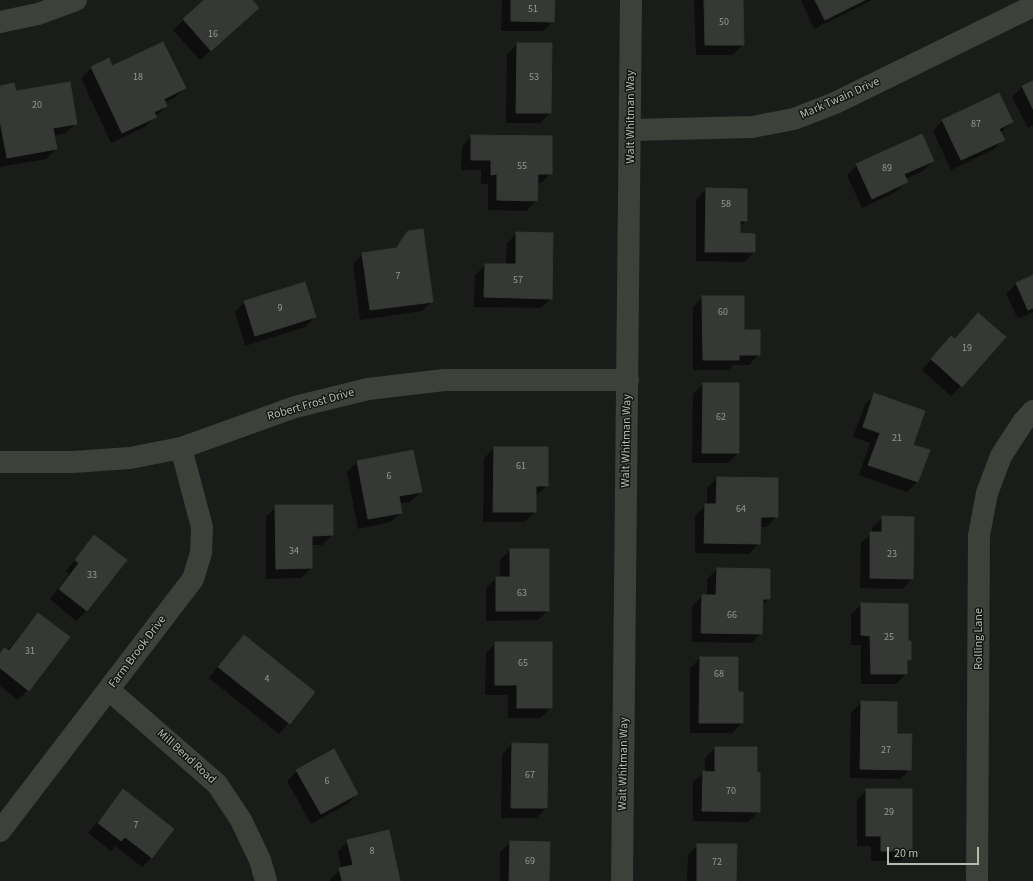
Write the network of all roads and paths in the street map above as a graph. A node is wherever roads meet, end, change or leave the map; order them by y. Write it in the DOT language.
graph roads {
  1 [pos="76,0"];
  2 [pos="631,0"];
  3 [pos="1033,6"];
  4 [pos="0,22"];
  5 [pos="631,130"];
  6 [pos="628,380"];
  7 [pos="1033,411"];
  8 [pos="181,448"];
  9 [pos="0,462"];
  10 [pos="109,690"];
  11 [pos="0,832"];
  12 [pos="266,881"];
  13 [pos="622,881"];
  14 [pos="977,881"];
  1 -- 4 [label="street"];
  2 -- 5 [label="street, Walt Whitman Way"];
  3 -- 5 [label="street, Mark Twain Drive"];
  5 -- 6 [label="street, Walt Whitman Way"];
  6 -- 8 [label="street, Robert Frost Drive"];
  6 -- 13 [label="street, Walt Whitman Way"];
  7 -- 14 [label="street, Rolling Lane"];
  8 -- 9 [label="street, Robert Frost Drive"];
  8 -- 10 [label="street, Farm Brook Drive"];
  10 -- 11 [label="street, Farm Brook Drive"];
  10 -- 12 [label="street, Mill Bend Road"];
}
